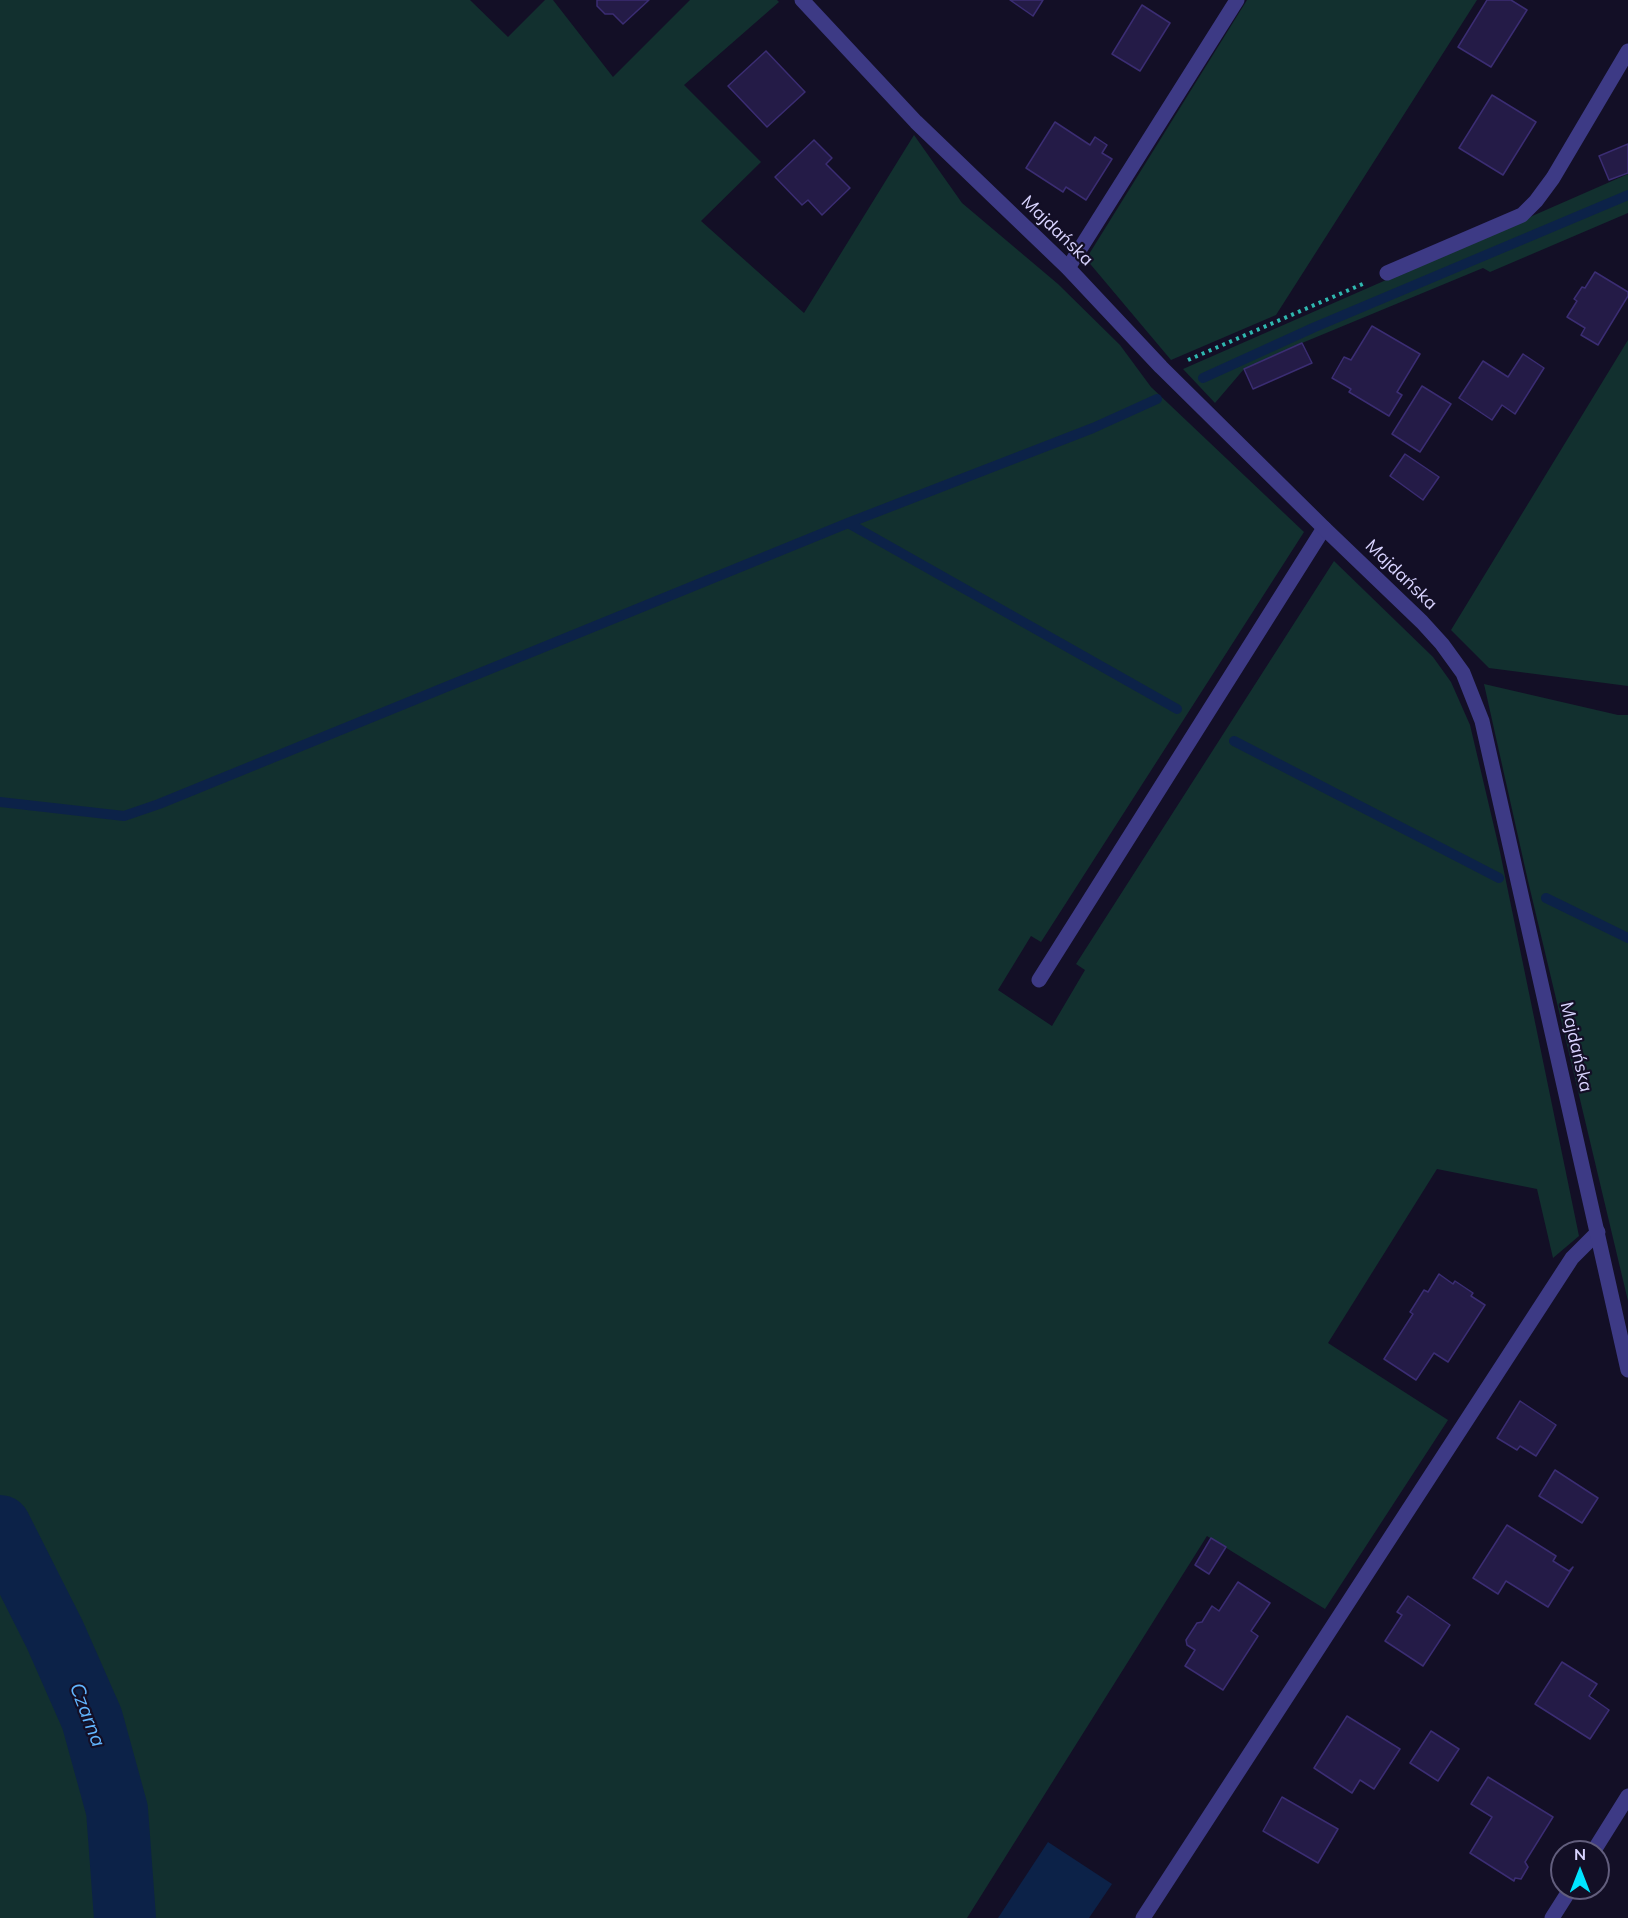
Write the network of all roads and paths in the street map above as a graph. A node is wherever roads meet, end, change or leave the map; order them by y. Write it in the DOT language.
graph roads {
  1 [pos="802,0"];
  2 [pos="1237,0"];
  3 [pos="1628,51"];
  4 [pos="1068,268"];
  5 [pos="1387,273"];
  6 [pos="1161,367"];
  7 [pos="1324,528"];
  8 [pos="1039,980"];
  9 [pos="1598,1232"];
  10 [pos="1628,1370"];
  11 [pos="1628,1796"];
  12 [pos="1600,1840"];
  13 [pos="1563,1900"];
  14 [pos="1143,1918"];
  15 [pos="1552,1918"];
  1 -- 4 [label="street, Majdańska"];
  2 -- 4 [label="street"];
  3 -- 5 [label="street"];
  4 -- 6 [label="street, Majdańska"];
  5 -- 6 [label="path"];
  6 -- 7 [label="street, Majdańska"];
  7 -- 8 [label="street"];
  7 -- 9 [label="street, Majdańska"];
  9 -- 10 [label="street, Majdańska"];
  9 -- 14 [label="street"];
  11 -- 12 [label="street"];
  13 -- 15 [label="street"];
}
